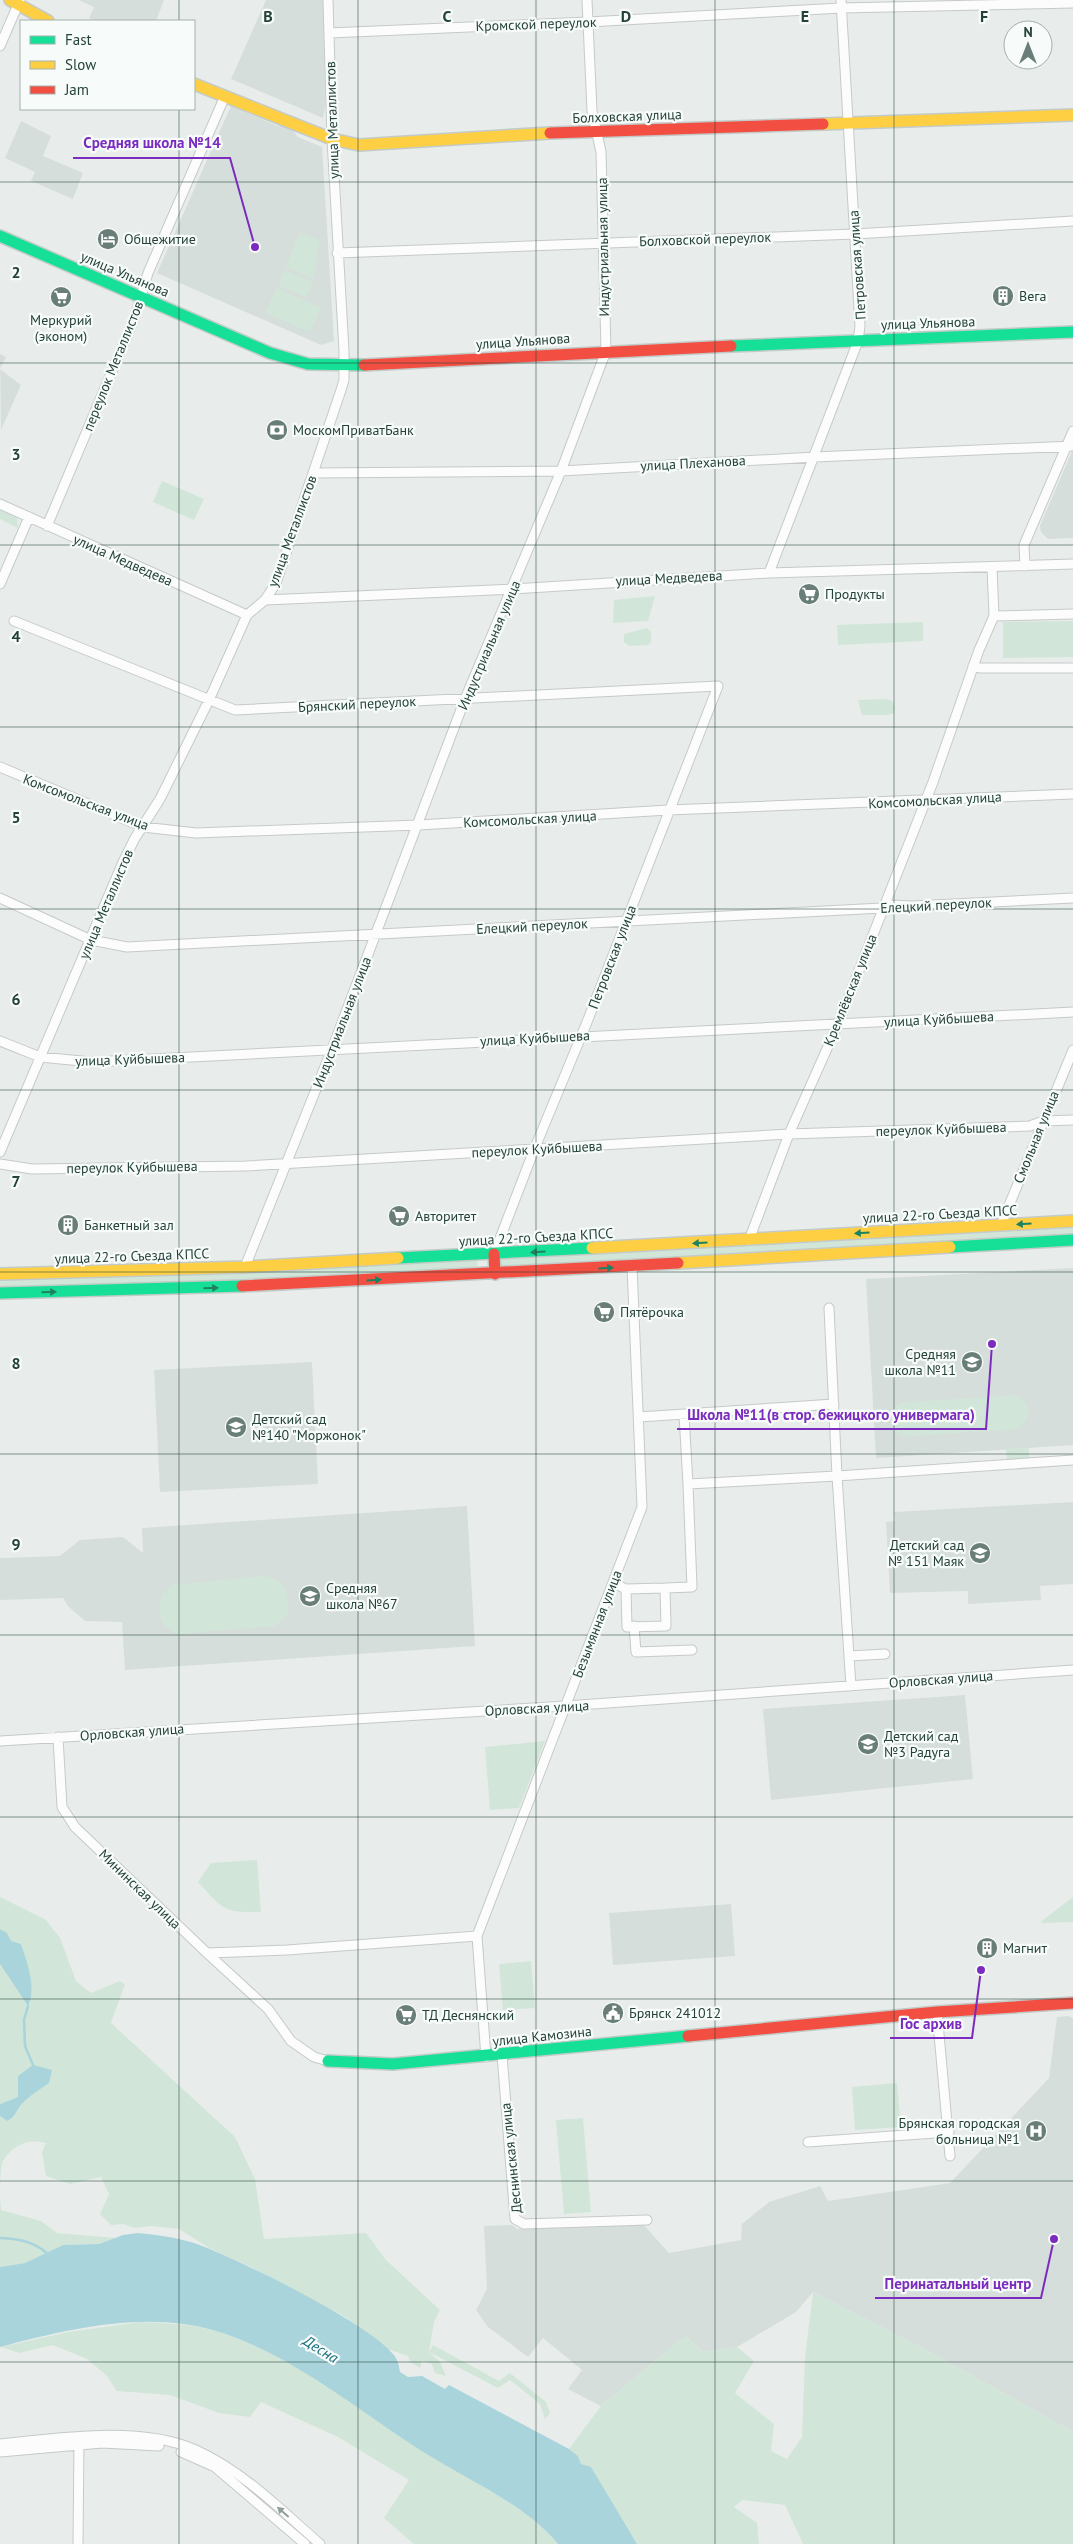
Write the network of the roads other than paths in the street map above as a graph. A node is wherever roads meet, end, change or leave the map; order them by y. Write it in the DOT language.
graph roads {
  1 [pos="328,0"];
  2 [pos="587,0"];
  3 [pos="16,2"];
  4 [pos="841,4"];
  5 [pos="1073,4"];
  6 [pos="46,20"];
  7 [pos="588,22"];
  8 [pos="329,33"];
  9 [pos="0,46"];
  10 [pos="195,84"];
  11 [pos="225,96"];
  12 [pos="1073,115"];
  13 [pos="847,124"];
  14 [pos="596,133"];
  15 [pos="332,139"];
  16 [pos="1073,222"];
  17 [pos="855,234"];
  18 [pos="0,236"];
  19 [pos="603,242"];
  20 [pos="338,253"];
  21 [pos="140,297"];
  22 [pos="1073,332"];
  23 [pos="858,341"];
  24 [pos="606,351"];
  25 [pos="344,366"];
  26 [pos="1073,431"];
  27 [pos="1070,447"];
  28 [pos="814,457"];
  29 [pos="561,471"];
  30 [pos="314,473"];
  31 [pos="0,504"];
  32 [pos="29,517"];
  33 [pos="47,526"];
  34 [pos="1073,564"];
  35 [pos="1025,566"];
  36 [pos="992,567"];
  37 [pos="769,573"];
  38 [pos="0,584"];
  39 [pos="513,589"];
  40 [pos="265,600"];
  41 [pos="1073,614"];
  42 [pos="247,615"];
  43 [pos="994,616"];
  44 [pos="14,621"];
  45 [pos="973,666"];
  46 [pos="1073,668"];
  47 [pos="718,686"];
  48 [pos="466,699"];
  49 [pos="209,700"];
  50 [pos="0,767"];
  51 [pos="1073,794"];
  52 [pos="925,801"];
  53 [pos="668,810"];
  54 [pos="419,825"];
  55 [pos="143,827"];
  56 [pos="0,898"];
  57 [pos="1073,898"];
  58 [pos="882,908"];
  59 [pos="627,921"];
  60 [pos="375,936"];
  61 [pos="91,940"];
  62 [pos="1073,1012"];
  63 [pos="838,1024"];
  64 [pos="581,1036"];
  65 [pos="0,1041"];
  66 [pos="332,1049"];
  67 [pos="1073,1050"];
  68 [pos="40,1057"];
  69 [pos="1073,1120"];
  70 [pos="1043,1121"];
  71 [pos="789,1134"];
  72 [pos="534,1150"];
  73 [pos="0,1152"];
  74 [pos="288,1163"];
  75 [pos="0,1164"];
  76 [pos="1073,1221"];
  77 [pos="1000,1225"];
  78 [pos="749,1240"];
  79 [pos="1073,1240"];
  80 [pos="494,1254"];
  81 [pos="632,1266"];
  82 [pos="245,1267"];
  83 [pos="0,1274"];
  84 [pos="495,1274"];
  85 [pos="0,1293"];
  86 [pos="829,1308"];
  87 [pos="834,1404"];
  88 [pos="684,1415"];
  89 [pos="639,1417"];
  90 [pos="1073,1460"];
  91 [pos="837,1476"];
  92 [pos="688,1484"];
  93 [pos="613,1583"];
  94 [pos="665,1588"];
  95 [pos="626,1589"];
  96 [pos="634,1626"];
  97 [pos="692,1650"];
  98 [pos="885,1654"];
  99 [pos="849,1656"];
  100 [pos="1073,1670"];
  101 [pos="851,1686"];
  102 [pos="565,1706"];
  103 [pos="58,1737"];
  104 [pos="0,1741"];
  105 [pos="477,1936"];
  106 [pos="206,1953"];
  107 [pos="1073,2003"];
  108 [pos="937,2012"];
  109 [pos="272,2016"];
  110 [pos="502,2055"];
  111 [pos="486,2057"];
  112 [pos="328,2061"];
  113 [pos="949,2132"];
  114 [pos="808,2142"];
  115 [pos="950,2156"];
  116 [pos="647,2220"];
  117 [pos="79,2440"];
  118 [pos="0,2444"];
  119 [pos="0,2452"];
  120 [pos="78,2544"];
  121 [pos="305,2544"];
  122 [pos="320,2544"];
  1 -- 8 [label="street, улица Металлистов"];
  2 -- 7 [label="street, Индустриальная улица"];
  3 -- 6 [label="main road"];
  3 -- 9 [label="street"];
  4 -- 5 [label="street, Кромской переулок"];
  4 -- 7 [label="street, Кромской переулок"];
  4 -- 13 [label="street, Петровская улица"];
  7 -- 8 [label="street, Кромской переулок"];
  7 -- 14 [label="street, Индустриальная улица"];
  8 -- 15 [label="street, улица Металлистов"];
  10 -- 11 [label="main road, Болховская улица"];
  11 -- 15 [label="main road, Болховская улица"];
  11 -- 21 [label="street, переулок Металлистов"];
  12 -- 13 [label="main road, Болховская улица"];
  13 -- 14 [label="main road, Болховская улица"];
  13 -- 17 [label="street, Петровская улица"];
  14 -- 15 [label="main road, Болховская улица"];
  14 -- 19 [label="street, Индустриальная улица"];
  15 -- 20 [label="street, улица Металлистов"];
  16 -- 17 [label="street, Болховской переулок"];
  17 -- 19 [label="street, Болховской переулок"];
  17 -- 23 [label="street, Петровская улица"];
  18 -- 21 [label="main road, улица Ульянова"];
  19 -- 20 [label="street, Болховской переулок"];
  19 -- 24 [label="street, Индустриальная улица"];
  20 -- 25 [label="street, улица Металлистов"];
  21 -- 25 [label="main road, улица Ульянова"];
  21 -- 33 [label="street, переулок Металлистов"];
  22 -- 23 [label="main road, улица Ульянова"];
  23 -- 24 [label="main road, улица Ульянова"];
  23 -- 28 [label="street, Петровская улица"];
  24 -- 25 [label="main road, улица Ульянова"];
  24 -- 29 [label="street, Индустриальная улица"];
  25 -- 30 [label="street, улица Металлистов"];
  26 -- 27 [label="street"];
  27 -- 28 [label="street, улица Плеханова"];
  27 -- 35 [label="street"];
  28 -- 29 [label="street, улица Плеханова"];
  28 -- 37 [label="street, Петровская улица"];
  29 -- 30 [label="street, улица Плеханова"];
  29 -- 39 [label="street, Индустриальная улица"];
  30 -- 40 [label="street, улица Металлистов"];
  31 -- 32 [label="street, улица Медведева"];
  32 -- 33 [label="street, улица Медведева"];
  32 -- 38 [label="street"];
  33 -- 42 [label="street, улица Медведева"];
  34 -- 35 [label="street, улица Медведева"];
  35 -- 36 [label="street, улица Медведева"];
  36 -- 37 [label="street, улица Медведева"];
  36 -- 43 [label="street, Кремлёвская улица"];
  37 -- 39 [label="street, улица Медведева"];
  39 -- 40 [label="street, улица Медведева"];
  39 -- 48 [label="street, Индустриальная улица"];
  40 -- 42 [label="street, улица Металлистов"];
  41 -- 43 [label="street"];
  42 -- 49 [label="street, улица Металлистов"];
  43 -- 45 [label="street, Кремлёвская улица"];
  44 -- 49 [label="street, Брянский переулок"];
  45 -- 46 [label="street"];
  45 -- 52 [label="street, Кремлёвская улица"];
  47 -- 48 [label="street, Брянский переулок"];
  47 -- 53 [label="street, Петровская улица"];
  48 -- 49 [label="street, Брянский переулок"];
  48 -- 54 [label="street, Индустриальная улица"];
  49 -- 55 [label="street, улица Металлистов"];
  50 -- 55 [label="street, Комсомольская улица"];
  51 -- 52 [label="street, Комсомольская улица"];
  52 -- 53 [label="street, Комсомольская улица"];
  52 -- 58 [label="street, Кремлёвская улица"];
  53 -- 54 [label="street, Комсомольская улица"];
  53 -- 59 [label="street, Петровская улица"];
  54 -- 55 [label="street, Комсомольская улица"];
  54 -- 60 [label="street, Индустриальная улица"];
  55 -- 61 [label="street, улица Металлистов"];
  56 -- 61 [label="street, Елецкий переулок"];
  57 -- 58 [label="street, Елецкий переулок"];
  58 -- 59 [label="street, Елецкий переулок"];
  58 -- 63 [label="street, Кремлёвская улица"];
  59 -- 60 [label="street, Елецкий переулок"];
  59 -- 64 [label="street, Петровская улица"];
  60 -- 61 [label="street, Елецкий переулок"];
  60 -- 66 [label="street, Индустриальная улица"];
  61 -- 68 [label="street, улица Металлистов"];
  62 -- 63 [label="street, улица Куйбышева"];
  63 -- 64 [label="street, улица Куйбышева"];
  63 -- 71 [label="street, Кремлёвская улица"];
  64 -- 66 [label="street, улица Куйбышева"];
  64 -- 72 [label="street, Петровская улица"];
  65 -- 68 [label="street, улица Куйбышева"];
  66 -- 68 [label="street, улица Куйбышева"];
  66 -- 74 [label="street, Индустриальная улица"];
  67 -- 70 [label="street, Смольная улица"];
  68 -- 73 [label="street, улица Металлистов"];
  69 -- 70 [label="street, переулок Куйбышева"];
  70 -- 71 [label="street, переулок Куйбышева"];
  70 -- 77 [label="street, Смольная улица"];
  71 -- 72 [label="street, переулок Куйбышева"];
  71 -- 78 [label="street, Кремлёвская улица"];
  72 -- 74 [label="street, переулок Куйбышева"];
  72 -- 80 [label="street, Петровская улица"];
  74 -- 75 [label="street, переулок Куйбышева"];
  74 -- 82 [label="street, Индустриальная улица"];
  76 -- 77 [label="main road, улица 22-го Съезда КПСС, one-way"];
  77 -- 78 [label="main road, улица 22-го Съезда КПСС, one-way"];
  78 -- 80 [label="main road, улица 22-го Съезда КПСС, one-way"];
  79 -- 81 [label="main road"];
  80 -- 82 [label="main road, улица 22-го Съезда КПСС"];
  80 -- 84 [label="main road"];
  84 -- 81 [label="main road, one-way"];
  81 -- 89 [label="street, Безымянная улица"];
  82 -- 83 [label="main road, улица 22-го Съезда КПСС"];
  85 -- 84 [label="main road, one-way"];
  86 -- 87 [label="street"];
  87 -- 88 [label="street"];
  87 -- 91 [label="street"];
  88 -- 89 [label="street"];
  88 -- 92 [label="street"];
  89 -- 93 [label="street, Безымянная улица"];
  90 -- 91 [label="street"];
  91 -- 92 [label="street"];
  91 -- 99 [label="street"];
  92 -- 94 [label="street"];
  93 -- 95 [label="street"];
  93 -- 102 [label="street, Безымянная улица"];
  94 -- 95 [label="street"];
  94 -- 96 [label="street"];
  95 -- 96 [label="street"];
  96 -- 97 [label="street"];
  98 -- 99 [label="street"];
  99 -- 101 [label="street"];
  100 -- 101 [label="street, Орловская улица"];
  101 -- 102 [label="street, Орловская улица"];
  102 -- 103 [label="street, Орловская улица"];
  102 -- 105 [label="street, Безымянная улица"];
  103 -- 104 [label="street, Орловская улица"];
  103 -- 106 [label="street, Мининская улица"];
  105 -- 106 [label="street"];
  105 -- 111 [label="street, Безымянная улица"];
  106 -- 109 [label="street, Мининская улица"];
  107 -- 108 [label="main road, улица Камозина"];
  108 -- 110 [label="main road, улица Камозина"];
  108 -- 113 [label="street"];
  109 -- 112 [label="street, улица Камозина"];
  110 -- 111 [label="main road, улица Камозина"];
  110 -- 116 [label="street, Деснинская улица"];
  111 -- 112 [label="main road, улица Камозина"];
  113 -- 114 [label="street"];
  113 -- 115 [label="street"];
  117 -- 118 [label="street"];
  117 -- 119 [label="street"];
  117 -- 120 [label="street"];
  117 -- 121 [label="street"];
  122 -- 117 [label="street, one-way"];
}
